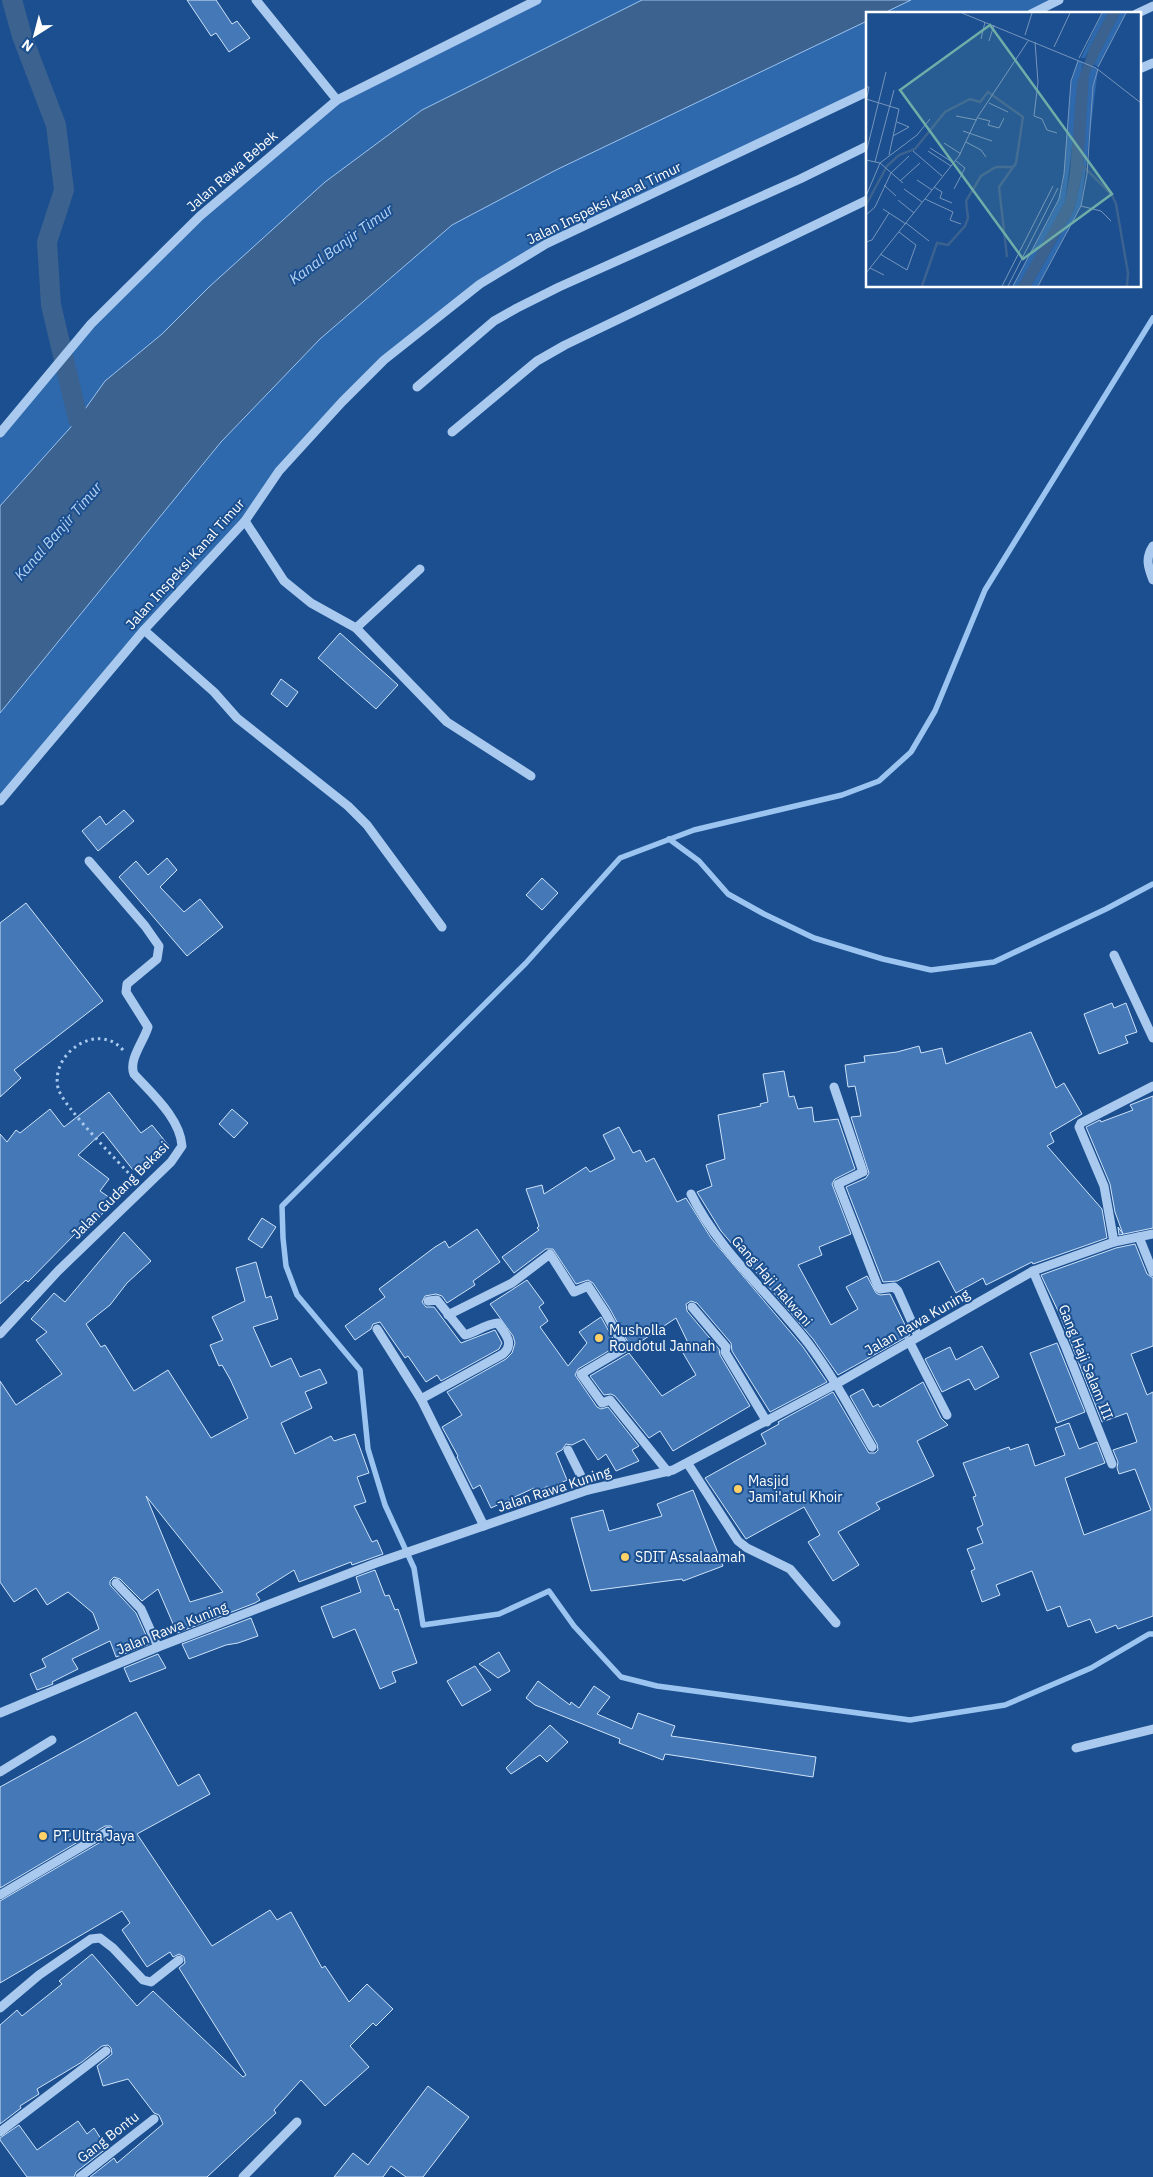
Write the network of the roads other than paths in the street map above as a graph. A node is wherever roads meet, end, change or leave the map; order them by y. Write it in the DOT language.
graph roads {
  1 [pos="256,0"];
  2 [pos="537,0"];
  3 [pos="1059,0"];
  4 [pos="1153,6"];
  5 [pos="1034,12"];
  6 [pos="1140,12"];
  7 [pos="1153,63"];
  8 [pos="1140,69"];
  9 [pos="866,92"];
  10 [pos="337,100"];
  11 [pos="866,146"];
  12 [pos="866,200"];
  13 [pos="417,388"];
  14 [pos="452,432"];
  15 [pos="0,433"];
  16 [pos="245,521"];
  17 [pos="1153,546"];
  18 [pos="420,569"];
  19 [pos="1153,580"];
  20 [pos="356,628"];
  21 [pos="144,630"];
  22 [pos="531,776"];
  23 [pos="0,801"];
  24 [pos="88,861"];
  25 [pos="442,927"];
  26 [pos="1114,955"];
  27 [pos="1153,1038"];
  28 [pos="1153,1086"];
  29 [pos="834,1088"];
  30 [pos="691,1194"];
  31 [pos="1153,1234"];
  32 [pos="1139,1237"];
  33 [pos="1114,1242"];
  34 [pos="1033,1271"];
  35 [pos="1153,1272"];
  36 [pos="428,1301"];
  37 [pos="692,1307"];
  38 [pos="448,1315"];
  39 [pos="377,1329"];
  40 [pos="0,1334"];
  41 [pos="918,1336"];
  42 [pos="909,1341"];
  43 [pos="836,1384"];
  44 [pos="421,1399"];
  45 [pos="947,1415"];
  46 [pos="767,1422"];
  47 [pos="872,1447"];
  48 [pos="568,1450"];
  49 [pos="688,1464"];
  50 [pos="1112,1464"];
  51 [pos="668,1472"];
  52 [pos="588,1490"];
  53 [pos="484,1526"];
  54 [pos="116,1583"];
  55 [pos="836,1623"];
  56 [pos="158,1647"];
  57 [pos="0,1714"];
  58 [pos="1153,1729"];
  59 [pos="52,1740"];
  60 [pos="1076,1748"];
  61 [pos="0,1772"];
  62 [pos="108,1831"];
  63 [pos="0,1895"];
  64 [pos="179,1960"];
  65 [pos="0,2008"];
  66 [pos="106,2051"];
  67 [pos="154,2120"];
  68 [pos="297,2122"];
  69 [pos="0,2132"];
  70 [pos="80,2177"];
  71 [pos="243,2177"];
  1 -- 10 [label="street"];
  2 -- 10 [label="street, Jalan Rawa Bebek"];
  3 -- 5 [label="street"];
  4 -- 6 [label="street"];
  7 -- 8 [label="street"];
  9 -- 16 [label="street, Jalan Inspeksi Kanal Timur"];
  10 -- 15 [label="street, Jalan Rawa Bebek"];
  11 -- 13 [label="street"];
  12 -- 14 [label="street"];
  16 -- 20 [label="street"];
  16 -- 21 [label="street, Jalan Inspeksi Kanal Timur"];
  17 -- 19 [label="street"];
  18 -- 20 [label="street"];
  20 -- 22 [label="street"];
  21 -- 23 [label="street, Jalan Inspeksi Kanal Timur"];
  21 -- 25 [label="street"];
  24 -- 40 [label="street, Jalan Gudang Bekasi"];
  26 -- 27 [label="street"];
  28 -- 33 [label="street"];
  29 -- 41 [label="street"];
  30 -- 43 [label="street, Gang Haji Halwani"];
  31 -- 32 [label="street, Jalan Rawa Kuning"];
  32 -- 33 [label="street, Jalan Rawa Kuning"];
  32 -- 35 [label="street"];
  33 -- 34 [label="street, Jalan Rawa Kuning"];
  34 -- 41 [label="street, Jalan Rawa Kuning"];
  34 -- 50 [label="street, Gang Haji Salam III"];
  36 -- 38 [label="street"];
  37 -- 46 [label="street"];
  38 -- 44 [label="street"];
  38 -- 51 [label="street"];
  39 -- 44 [label="street"];
  41 -- 42 [label="street, Jalan Rawa Kuning"];
  42 -- 43 [label="street, Jalan Rawa Kuning"];
  42 -- 45 [label="street"];
  43 -- 46 [label="street, Jalan Rawa Kuning"];
  43 -- 47 [label="street, Gang Haji Halwani"];
  44 -- 53 [label="street"];
  46 -- 49 [label="street, Jalan Rawa Kuning"];
  48 -- 52 [label="street"];
  49 -- 51 [label="street, Jalan Rawa Kuning"];
  49 -- 55 [label="street"];
  51 -- 52 [label="street, Jalan Rawa Kuning"];
  52 -- 53 [label="street, Jalan Rawa Kuning"];
  53 -- 56 [label="street, Jalan Rawa Kuning"];
  54 -- 56 [label="street"];
  56 -- 57 [label="street, Jalan Rawa Kuning"];
  58 -- 60 [label="street"];
  59 -- 61 [label="street"];
  62 -- 63 [label="street"];
  64 -- 65 [label="street"];
  66 -- 69 [label="street"];
  67 -- 70 [label="street, Gang Bontu"];
  68 -- 71 [label="street"];
}
